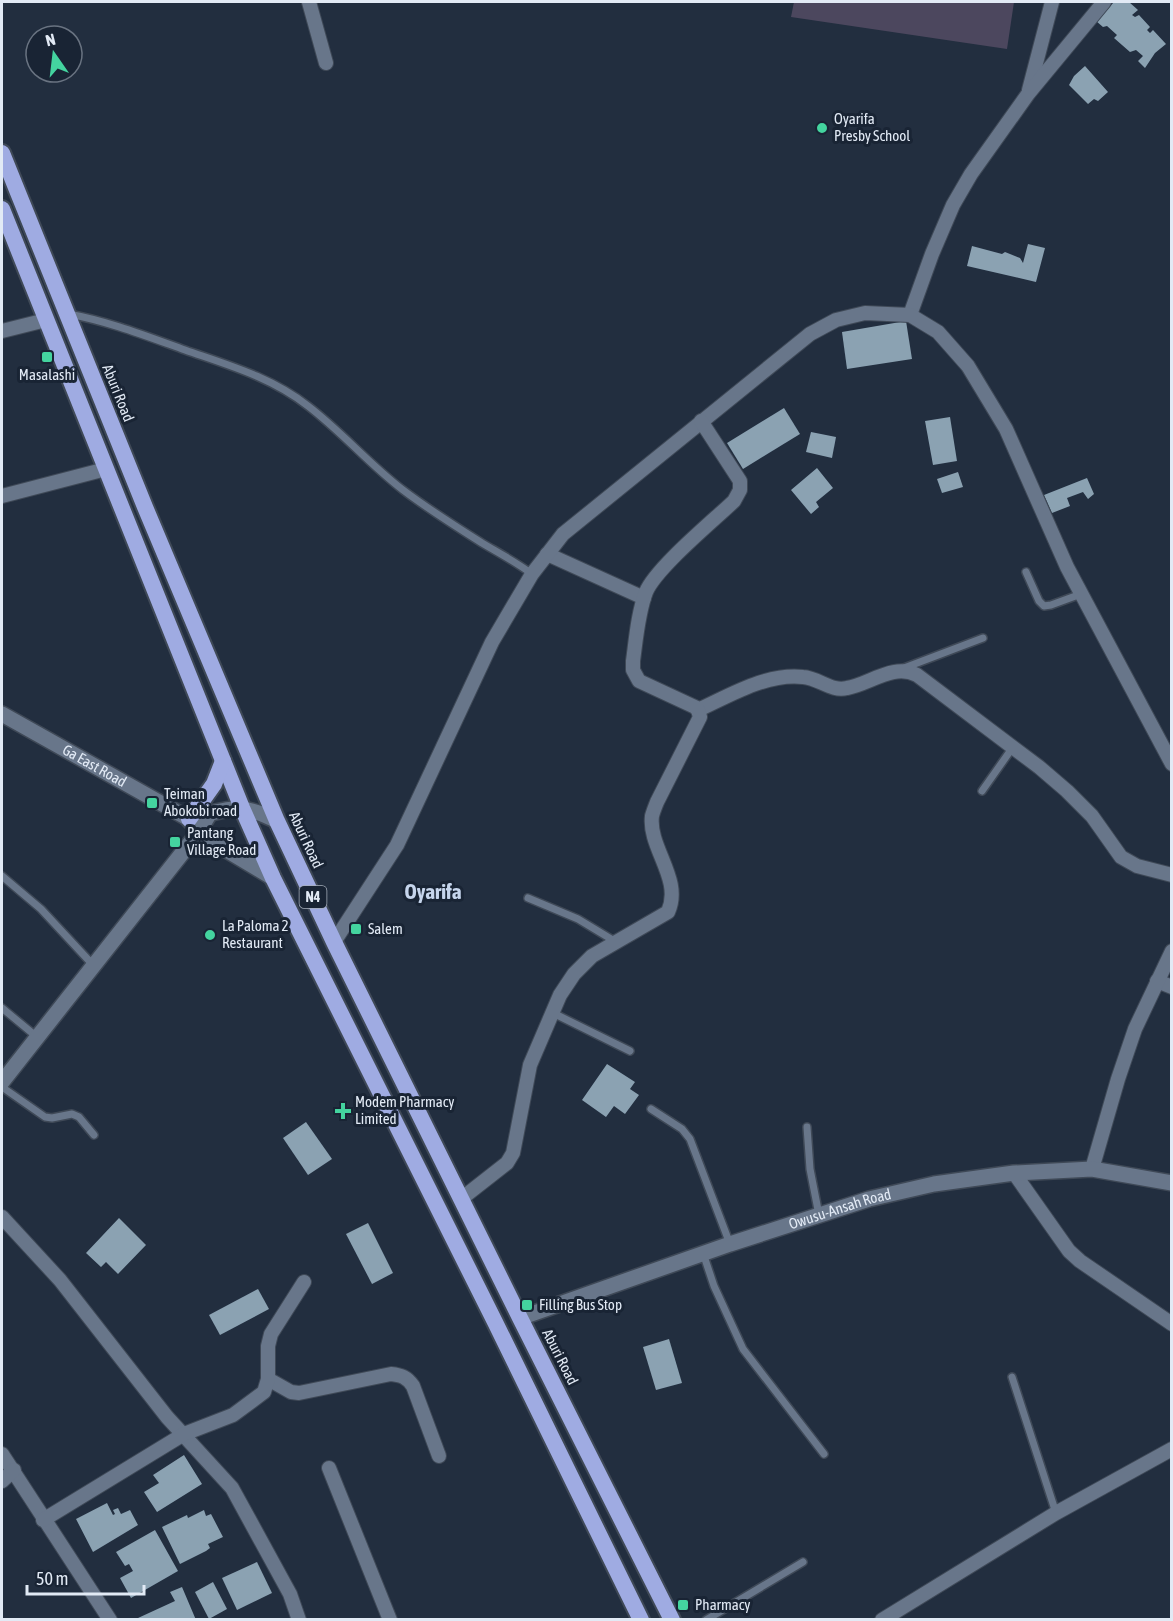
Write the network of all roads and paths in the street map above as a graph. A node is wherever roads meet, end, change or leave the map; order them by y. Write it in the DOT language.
graph roads {
  1 [pos="309,2"];
  2 [pos="1052,2"];
  3 [pos="1104,2"];
  4 [pos="326,63"];
  5 [pos="1028,94"];
  6 [pos="2,153"];
  7 [pos="2,209"];
  8 [pos="67,314"];
  9 [pos="910,315"];
  10 [pos="46,320"];
  11 [pos="2,331"];
  12 [pos="701,422"];
  13 [pos="106,469"];
  14 [pos="2,496"];
  15 [pos="547,554"];
  16 [pos="1026,572"];
  17 [pos="532,574"];
  18 [pos="1081,594"];
  19 [pos="644,598"];
  20 [pos="983,638"];
  21 [pos="899,670"];
  22 [pos="698,710"];
  23 [pos="2,714"];
  24 [pos="1012,747"];
  25 [pos="1170,760"];
  26 [pos="223,761"];
  27 [pos="982,791"];
  28 [pos="242,808"];
  29 [pos="277,821"];
  30 [pos="193,826"];
  31 [pos="1172,875"];
  32 [pos="2,876"];
  33 [pos="273,878"];
  34 [pos="528,898"];
  35 [pos="334,942"];
  36 [pos="616,942"];
  37 [pos="1172,951"];
  38 [pos="94,966"];
  39 [pos="1157,981"];
  40 [pos="1172,987"];
  41 [pos="2,1008"];
  42 [pos="553,1013"];
  43 [pos="37,1037"];
  44 [pos="630,1051"];
  45 [pos="2,1082"];
  46 [pos="2,1087"];
  47 [pos="651,1109"];
  48 [pos="807,1127"];
  49 [pos="94,1135"];
  50 [pos="1092,1169"];
  51 [pos="1014,1173"];
  52 [pos="1172,1184"];
  53 [pos="461,1199"];
  54 [pos="819,1215"];
  55 [pos="2,1217"];
  56 [pos="730,1244"];
  57 [pos="703,1253"];
  58 [pos="304,1282"];
  59 [pos="520,1318"];
  60 [pos="1172,1324"];
  61 [pos="1012,1377"];
  62 [pos="268,1379"];
  63 [pos="184,1434"];
  64 [pos="1172,1449"];
  65 [pos="2,1454"];
  66 [pos="824,1454"];
  67 [pos="439,1456"];
  68 [pos="330,1468"];
  69 [pos="14,1470"];
  70 [pos="2,1481"];
  71 [pos="1056,1514"];
  72 [pos="44,1520"];
  73 [pos="803,1562"];
  74 [pos="110,1620"];
  75 [pos="299,1620"];
  76 [pos="390,1620"];
  77 [pos="641,1620"];
  78 [pos="672,1620"];
  79 [pos="706,1620"];
  80 [pos="882,1620"];
  1 -- 4 [label="street"];
  2 -- 5 [label="street"];
  3 -- 5 [label="street"];
  5 -- 9 [label="street"];
  6 -- 8 [label="highway, Aburi Road / N4"];
  7 -- 10 [label="highway, N4"];
  8 -- 17 [label="lane"];
  8 -- 29 [label="highway, Aburi Road / N4"];
  9 -- 12 [label="street"];
  9 -- 18 [label="street"];
  10 -- 11 [label="street"];
  10 -- 13 [label="highway, N4"];
  12 -- 15 [label="street"];
  12 -- 19 [label="street"];
  13 -- 14 [label="street"];
  13 -- 26 [label="highway, N4"];
  15 -- 17 [label="street"];
  15 -- 19 [label="street"];
  16 -- 18 [label="lane"];
  17 -- 35 [label="street"];
  18 -- 25 [label="street"];
  19 -- 22 [label="street"];
  20 -- 21 [label="lane"];
  21 -- 22 [label="street"];
  21 -- 24 [label="street"];
  22 -- 36 [label="street"];
  23 -- 30 [label="street, Ga East Road"];
  24 -- 27 [label="lane"];
  24 -- 31 [label="street"];
  26 -- 28 [label="highway, N4"];
  26 -- 30 [label="highway"];
  28 -- 29 [label="street"];
  28 -- 30 [label="street"];
  28 -- 33 [label="highway, N4"];
  29 -- 35 [label="highway, Aburi Road / N4"];
  30 -- 33 [label="street, Ga East Road"];
  30 -- 38 [label="street"];
  32 -- 38 [label="lane"];
  33 -- 77 [label="highway, N4"];
  34 -- 36 [label="lane"];
  35 -- 53 [label="highway, Aburi Road / N4"];
  36 -- 42 [label="street"];
  37 -- 39 [label="street"];
  38 -- 43 [label="street"];
  39 -- 40 [label="street"];
  39 -- 50 [label="street"];
  41 -- 43 [label="lane"];
  42 -- 44 [label="lane"];
  42 -- 53 [label="street"];
  43 -- 45 [label="street"];
  46 -- 49 [label="lane"];
  47 -- 56 [label="lane"];
  48 -- 54 [label="lane"];
  50 -- 51 [label="street, Owusu-Ansah Road"];
  50 -- 52 [label="street, Owusu-Ansah Road"];
  51 -- 54 [label="street, Owusu-Ansah Road"];
  51 -- 60 [label="street"];
  53 -- 59 [label="highway, Aburi Road / N4"];
  54 -- 56 [label="street, Owusu-Ansah Road"];
  55 -- 63 [label="street"];
  56 -- 57 [label="street, Owusu-Ansah Road"];
  57 -- 59 [label="street, Owusu-Ansah Road"];
  57 -- 66 [label="lane"];
  58 -- 62 [label="street"];
  59 -- 78 [label="highway, Aburi Road / N4"];
  61 -- 71 [label="lane"];
  62 -- 63 [label="street"];
  62 -- 67 [label="street"];
  63 -- 72 [label="street"];
  63 -- 75 [label="street"];
  64 -- 71 [label="street"];
  65 -- 69 [label="street"];
  68 -- 76 [label="street"];
  69 -- 70 [label="street"];
  69 -- 72 [label="street"];
  71 -- 80 [label="street"];
  72 -- 74 [label="street"];
  73 -- 79 [label="lane"];
}
